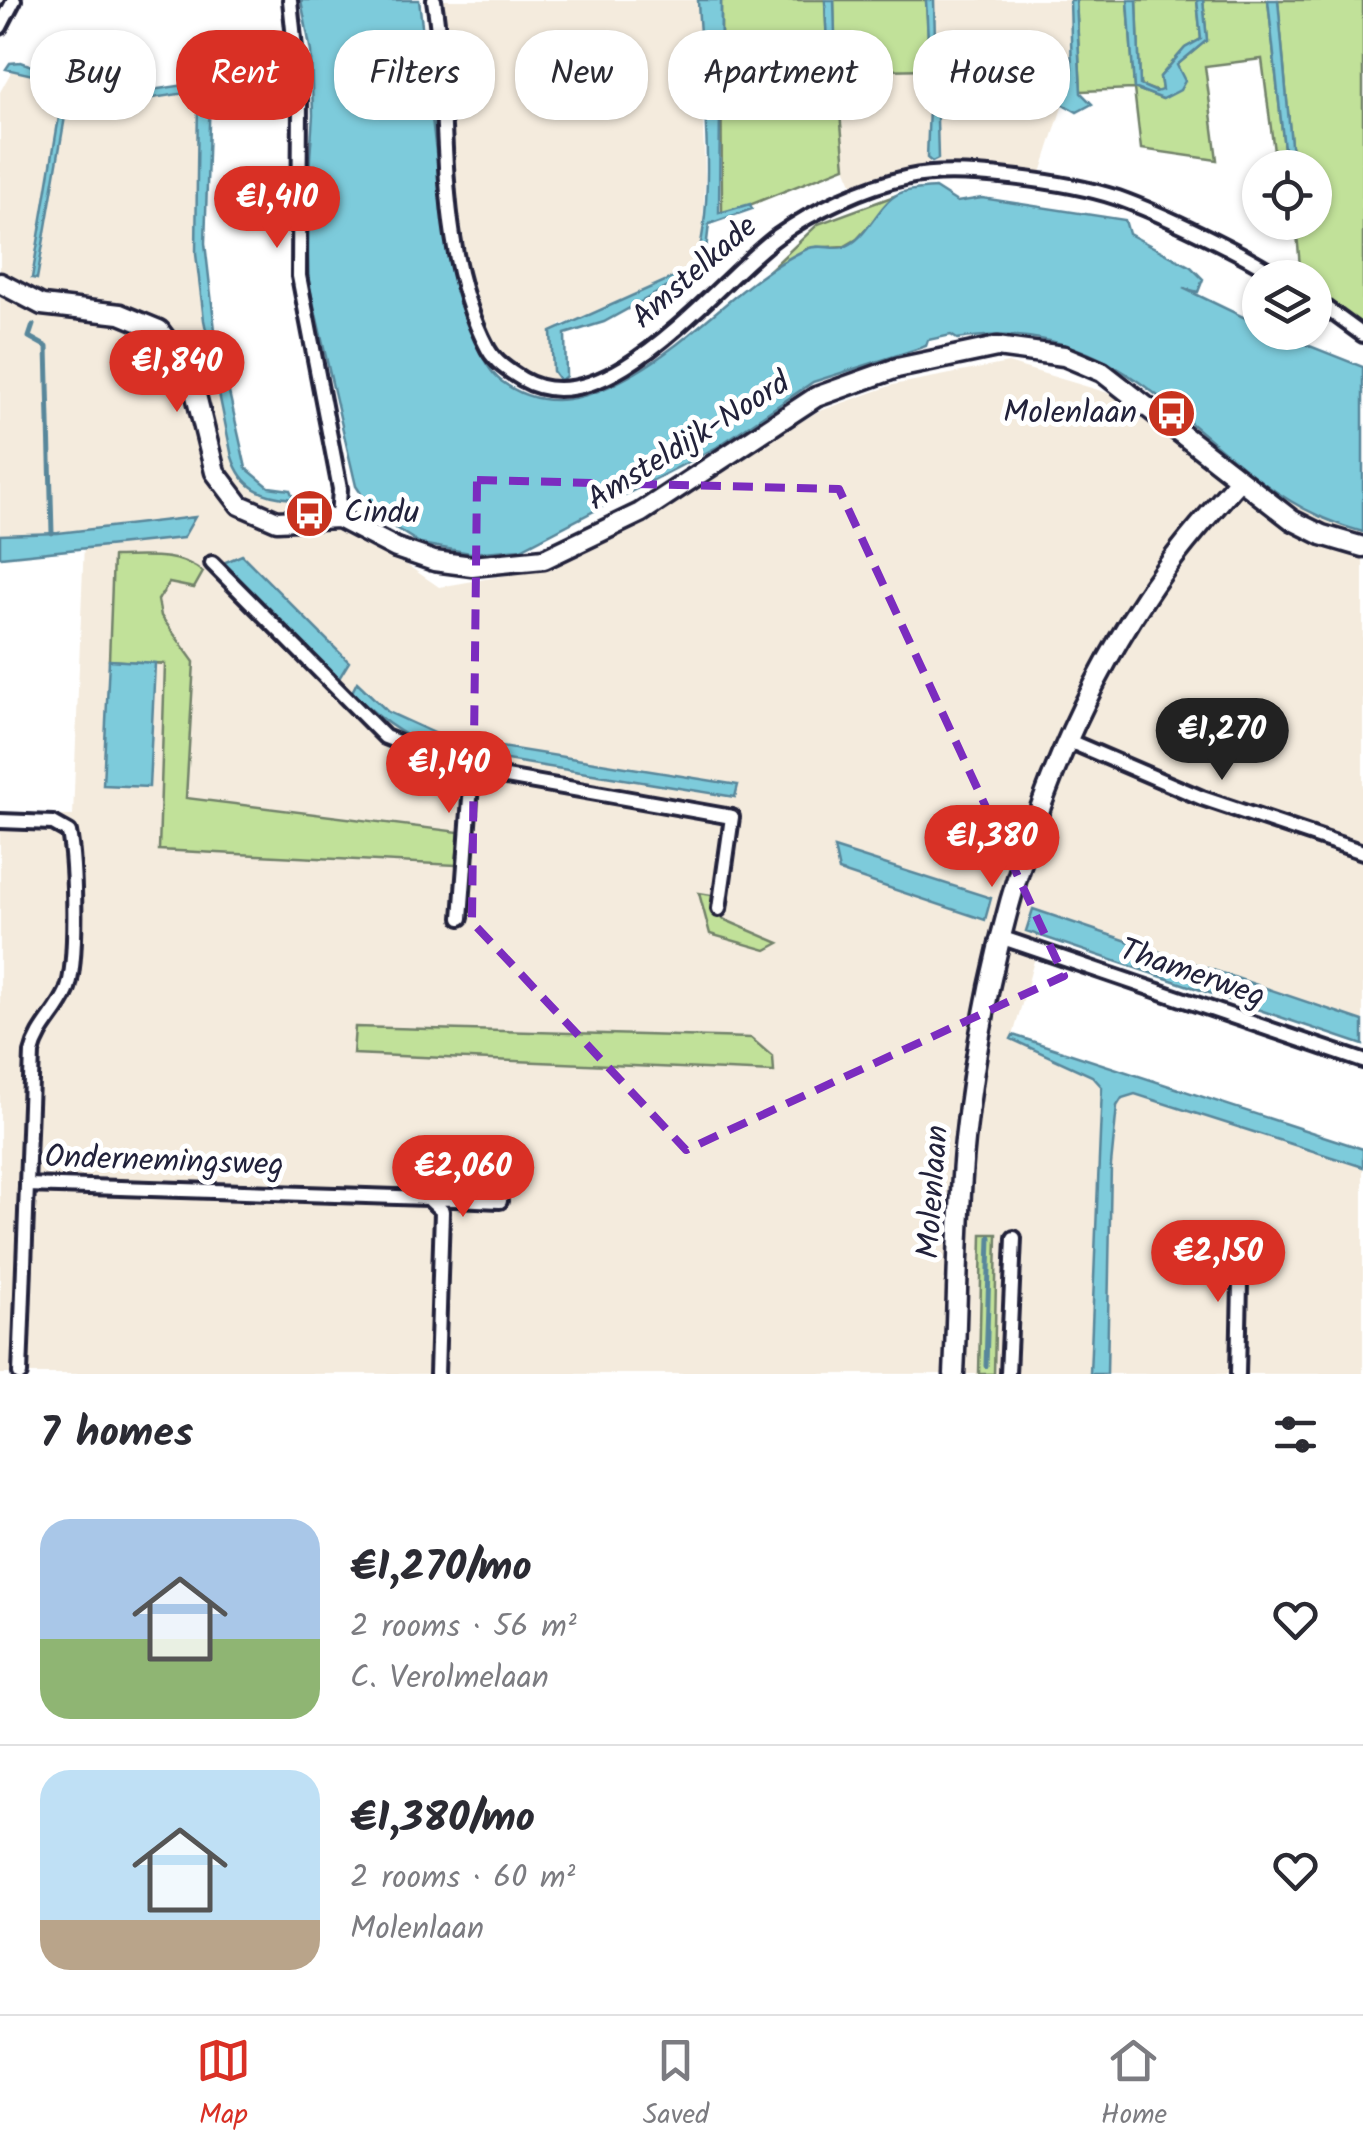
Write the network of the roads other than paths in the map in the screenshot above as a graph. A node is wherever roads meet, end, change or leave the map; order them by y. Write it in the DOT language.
graph roads {
  1 [pos="14,0"];
  2 [pos="290,0"];
  3 [pos="434,0"];
  4 [pos="0,26"];
  5 [pos="1245,260"];
  6 [pos="0,283"];
  7 [pos="1332,312"];
  8 [pos="1363,334"];
  9 [pos="1239,480"];
  10 [pos="338,518"];
  11 [pos="1363,547"];
  12 [pos="212,563"];
  13 [pos="1069,741"];
  14 [pos="472,771"];
  15 [pos="0,821"];
  16 [pos="1363,852"];
  17 [pos="719,908"];
  18 [pos="462,918"];
  19 [pos="1003,938"];
  20 [pos="1363,1061"];
  21 [pos="27,1185"];
  22 [pos="428,1198"];
  23 [pos="500,1200"];
  24 [pos="1241,1237"];
  25 [pos="1014,1238"];
  26 [pos="20,1374"];
  27 [pos="437,1374"];
  28 [pos="954,1374"];
  29 [pos="1008,1374"];
  30 [pos="1238,1374"];
  1 -- 4 [label="street"];
  2 -- 10 [label="street"];
  3 -- 5 [label="street, Amstelkade"];
  6 -- 10 [label="street"];
  7 -- 8 [label="street"];
  9 -- 10 [label="street, Amsteldijk-Noord"];
  9 -- 11 [label="street, Amsteldijk-Noord"];
  9 -- 13 [label="street, Molenlaan"];
  12 -- 14 [label="street"];
  13 -- 16 [label="street"];
  13 -- 19 [label="street, Molenlaan"];
  14 -- 17 [label="street"];
  14 -- 18 [label="street"];
  15 -- 21 [label="street"];
  19 -- 20 [label="street, Thamerweg"];
  19 -- 28 [label="street, Molenlaan"];
  21 -- 22 [label="street, Ondernemingsweg"];
  21 -- 26 [label="street, Ondernemingsweg"];
  22 -- 23 [label="street, Ondernemingsweg"];
  22 -- 27 [label="street"];
  24 -- 30 [label="street"];
  25 -- 29 [label="street"];
}
